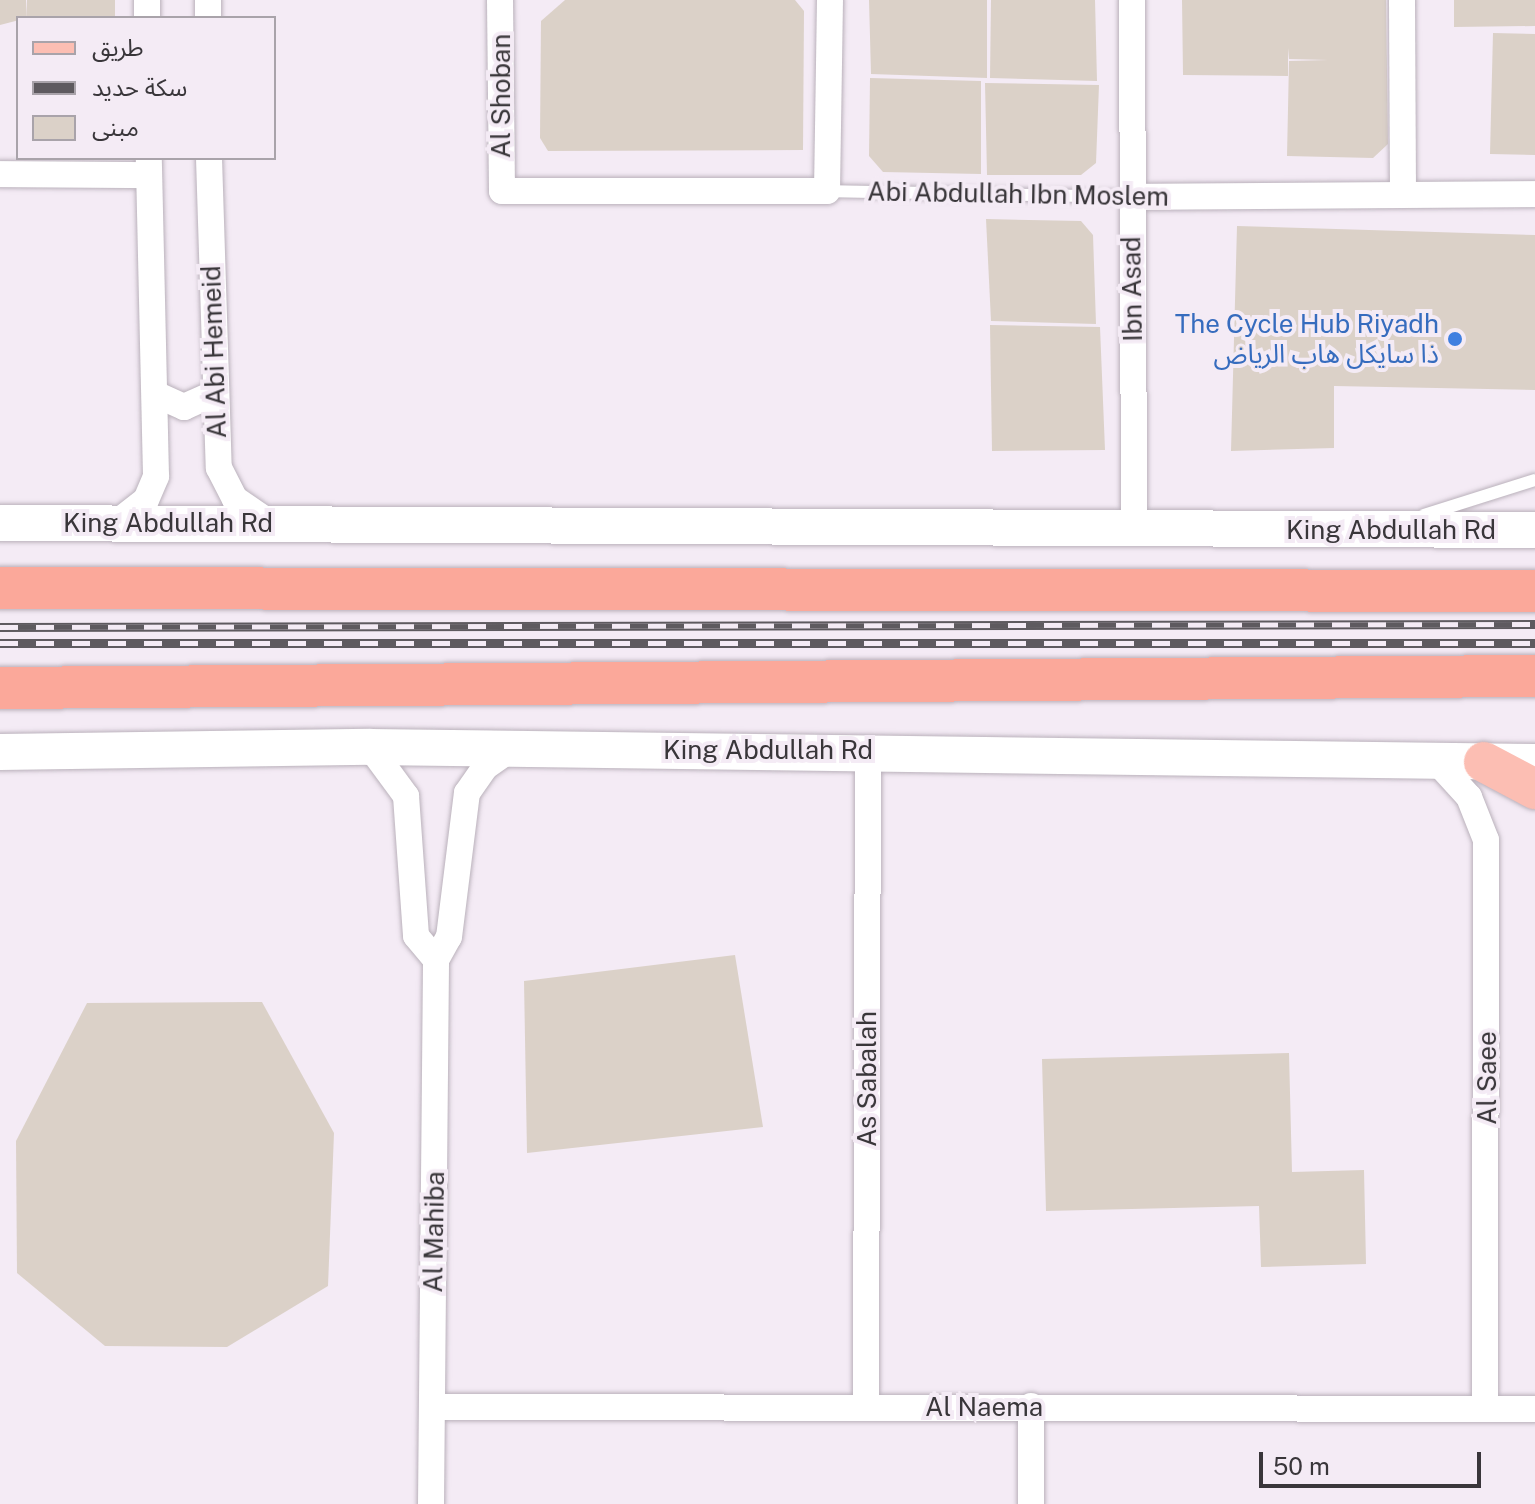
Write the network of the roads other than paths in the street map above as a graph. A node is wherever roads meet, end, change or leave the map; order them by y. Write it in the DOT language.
graph roads {
  1 [pos="500,0"];
  2 [pos="830,0"];
  3 [pos="1132,0"];
  4 [pos="1402,0"];
  5 [pos="209,160"];
  6 [pos="149,167"];
  7 [pos="0,174"];
  8 [pos="502,191"];
  9 [pos="827,191"];
  10 [pos="1403,194"];
  11 [pos="1535,194"];
  12 [pos="1131,197"];
  13 [pos="155,394"];
  14 [pos="213,394"];
  15 [pos="1535,480"];
  16 [pos="1535,517"];
  17 [pos="0,523"];
  18 [pos="270,523"];
  19 [pos="115,524"];
  20 [pos="1387,524"];
  21 [pos="1141,530"];
  22 [pos="1535,530"];
  23 [pos="1245,531"];
  24 [pos="1535,554"];
  25 [pos="0,588"];
  26 [pos="1535,591"];
  27 [pos="1535,676"];
  28 [pos="0,688"];
  29 [pos="1535,737"];
  30 [pos="370,747"];
  31 [pos="512,748"];
  32 [pos="868,750"];
  33 [pos="0,752"];
  34 [pos="1484,762"];
  35 [pos="1535,762"];
  36 [pos="1366,763"];
  37 [pos="1438,763"];
  38 [pos="1535,789"];
  39 [pos="436,960"];
  40 [pos="1031,1406"];
  41 [pos="432,1407"];
  42 [pos="866,1407"];
  43 [pos="1485,1408"];
  44 [pos="1535,1409"];
  45 [pos="431,1504"];
  46 [pos="1031,1504"];
  1 -- 8 [label="street, Al Shoban"];
  2 -- 9 [label="street"];
  3 -- 12 [label="street, Ibn Asad"];
  4 -- 10 [label="street"];
  5 -- 14 [label="street, Al Abi Hemeid"];
  6 -- 7 [label="street"];
  6 -- 13 [label="street"];
  8 -- 9 [label="street, Abi Abdullah Ibn Moslem"];
  9 -- 12 [label="lane, Abi Abdullah Ibn Moslem"];
  10 -- 11 [label="street, Abi Abdullah Ibn Moslem"];
  10 -- 12 [label="street, Abi Abdullah Ibn Moslem"];
  12 -- 21 [label="street, Ibn Asad"];
  13 -- 14 [label="street"];
  13 -- 19 [label="street"];
  14 -- 18 [label="street, Al Abi Hemeid"];
  15 -- 20 [label="lane"];
  16 -- 20 [label="main road"];
  17 -- 19 [label="main road, King Abdullah Rd"];
  18 -- 19 [label="main road, King Abdullah Rd"];
  18 -- 21 [label="main road, King Abdullah Rd"];
  20 -- 23 [label="main road"];
  21 -- 23 [label="main road, King Abdullah Rd"];
  21 -- 24 [label="main road"];
  22 -- 23 [label="main road, King Abdullah Rd"];
  25 -- 26 [label="highway"];
  27 -- 28 [label="highway"];
  29 -- 36 [label="main road"];
  30 -- 31 [label="main road, King Abdullah Rd"];
  30 -- 33 [label="main road, King Abdullah Rd"];
  30 -- 39 [label="street"];
  31 -- 32 [label="main road, King Abdullah Rd"];
  31 -- 39 [label="street, Al Mahiba"];
  32 -- 36 [label="main road, King Abdullah Rd"];
  32 -- 42 [label="street, As Sabalah"];
  34 -- 35 [label="main road, King Abdullah Rd"];
  34 -- 37 [label="main road, King Abdullah Rd"];
  34 -- 38 [label="main road"];
  36 -- 37 [label="main road, King Abdullah Rd"];
  37 -- 43 [label="street, Al Saee"];
  39 -- 41 [label="street, Al Mahiba"];
  40 -- 42 [label="street, Al Naema"];
  40 -- 43 [label="street, Al Naema"];
  40 -- 46 [label="street"];
  41 -- 42 [label="street, Al Naema"];
  41 -- 45 [label="street, Al Mahiba"];
  43 -- 44 [label="street, Al Naema"];
}
